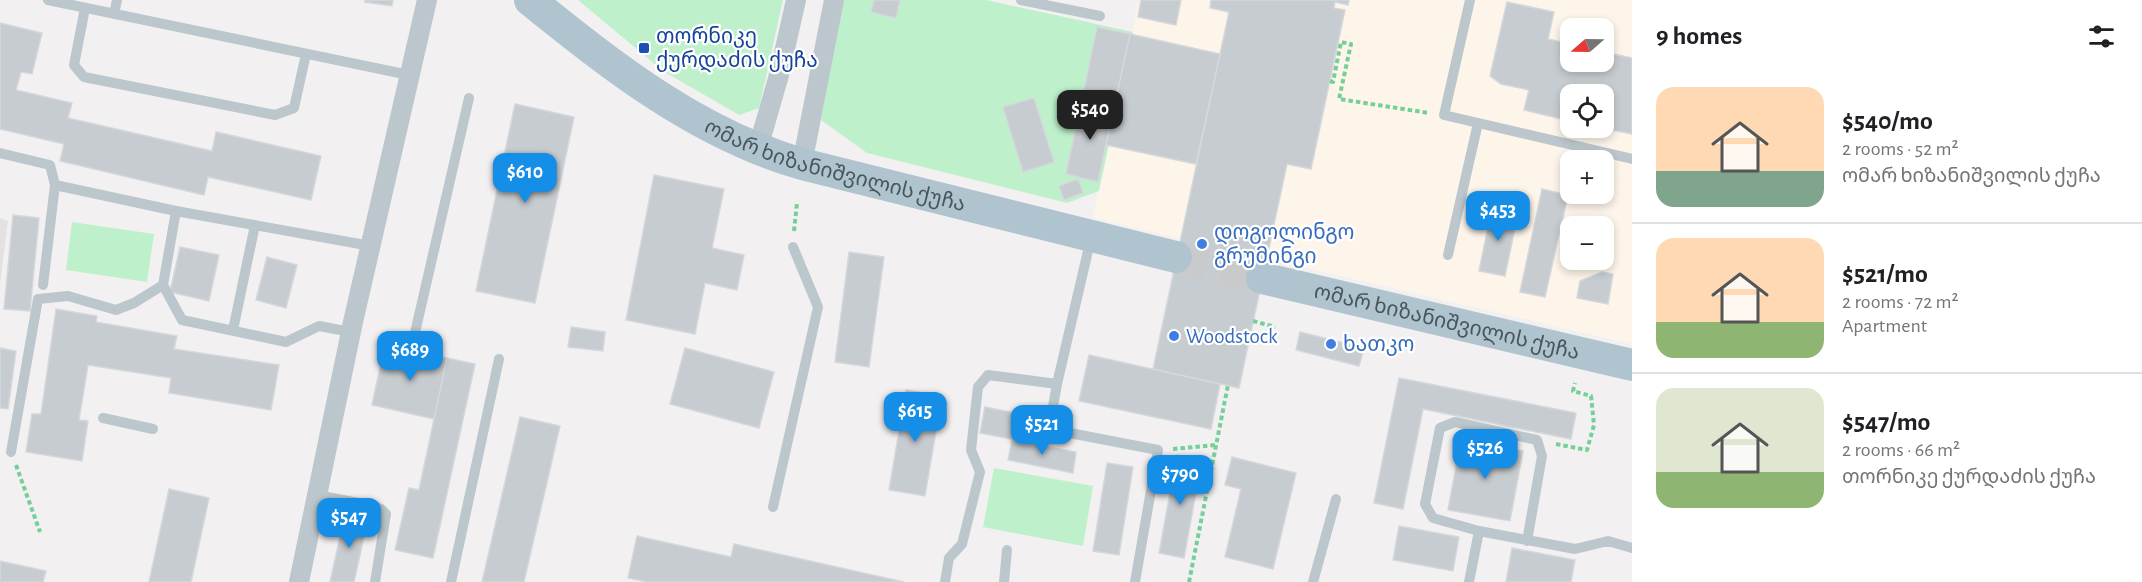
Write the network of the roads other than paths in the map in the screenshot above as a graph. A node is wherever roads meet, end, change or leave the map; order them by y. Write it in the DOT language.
graph roads {
  1 [pos="48,0"];
  2 [pos="117,0"];
  3 [pos="427,0"];
  4 [pos="530,0"];
  5 [pos="796,0"];
  6 [pos="834,0"];
  7 [pos="1021,0"];
  8 [pos="1470,0"];
  9 [pos="85,8"];
  10 [pos="114,14"];
  11 [pos="1100,16"];
  12 [pos="306,54"];
  13 [pos="409,75"];
  14 [pos="469,98"];
  15 [pos="1478,123"];
  16 [pos="758,148"];
  17 [pos="0,153"];
  18 [pos="1632,159"];
  19 [pos="802,164"];
  20 [pos="55,185"];
  21 [pos="176,211"];
  22 [pos="255,225"];
  23 [pos="1091,237"];
  24 [pos="371,246"];
  25 [pos="793,247"];
  26 [pos="1448,255"];
  27 [pos="1176,257"];
  28 [pos="1262,278"];
  29 [pos="43,285"];
  30 [pos="163,285"];
  31 [pos="233,330"];
  32 [pos="351,332"];
  33 [pos="414,337"];
  34 [pos="499,359"];
  35 [pos="1632,365"];
  36 [pos="1057,384"];
  37 [pos="103,418"];
  38 [pos="153,429"];
  39 [pos="10,452"];
  40 [pos="317,495"];
  41 [pos="1336,499"];
  42 [pos="773,507"];
  43 [pos="1479,531"];
  44 [pos="1527,540"];
  45 [pos="1632,548"];
  46 [pos="1007,550"];
  47 [pos="299,582"];
  48 [pos="375,582"];
  49 [pos="451,582"];
  50 [pos="945,582"];
  51 [pos="1004,582"];
  52 [pos="1135,582"];
  53 [pos="1312,582"];
  54 [pos="1469,582"];
  1 -- 9 [label="lane"];
  2 -- 10 [label="lane"];
  3 -- 13 [label="street"];
  4 -- 16 [label="main road, ომარ ხიზანიშვილის ქუჩა"];
  5 -- 16 [label="street"];
  6 -- 19 [label="street"];
  7 -- 11 [label="lane"];
  8 -- 15 [label="lane"];
  9 -- 10 [label="lane"];
  9 -- 12 [label="lane"];
  10 -- 12 [label="lane"];
  12 -- 13 [label="lane"];
  13 -- 24 [label="street"];
  14 -- 33 [label="lane"];
  15 -- 18 [label="lane"];
  15 -- 26 [label="lane"];
  16 -- 19 [label="main road, ომარ ხიზანიშვილის ქუჩა"];
  17 -- 20 [label="lane"];
  19 -- 23 [label="main road, ომარ ხიზანიშვილის ქუჩა"];
  20 -- 21 [label="lane"];
  20 -- 29 [label="lane"];
  21 -- 22 [label="lane"];
  21 -- 30 [label="lane"];
  22 -- 24 [label="lane"];
  22 -- 31 [label="lane"];
  23 -- 27 [label="main road, ომარ ხიზანიშვილის ქუჩა"];
  23 -- 36 [label="lane"];
  24 -- 32 [label="street"];
  25 -- 42 [label="lane"];
  28 -- 35 [label="main road, ომარ ხიზანიშვილის ქუჩა"];
  30 -- 31 [label="lane"];
  30 -- 39 [label="lane"];
  31 -- 32 [label="lane"];
  32 -- 40 [label="street"];
  34 -- 49 [label="lane"];
  36 -- 50 [label="lane"];
  36 -- 52 [label="lane"];
  37 -- 38 [label="lane"];
  40 -- 47 [label="street"];
  40 -- 48 [label="lane"];
  41 -- 53 [label="lane"];
  43 -- 44 [label="lane"];
  43 -- 44 [label="lane"];
  43 -- 54 [label="lane"];
  44 -- 45 [label="lane"];
  46 -- 51 [label="lane"];
}
